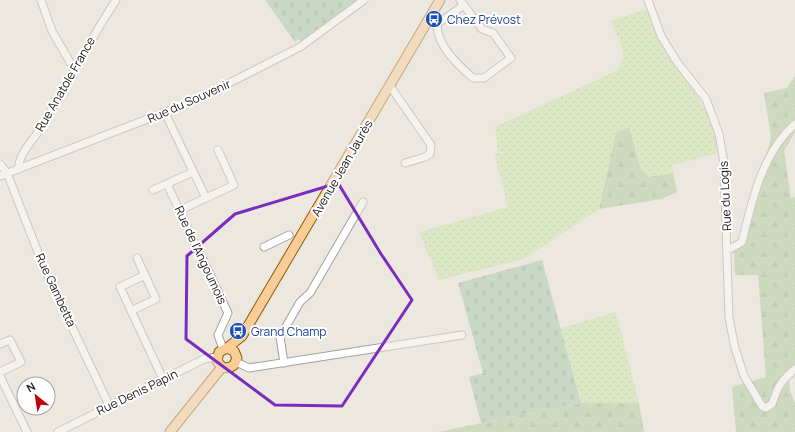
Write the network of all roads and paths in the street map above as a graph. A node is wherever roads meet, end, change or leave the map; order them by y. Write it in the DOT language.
graph roads {
  1 [pos="41,0"];
  2 [pos="116,0"];
  3 [pos="364,0"];
  4 [pos="440,0"];
  5 [pos="648,0"];
  6 [pos="462,2"];
  7 [pos="75,67"];
  8 [pos="390,86"];
  9 [pos="165,113"];
  10 [pos="795,124"];
  11 [pos="218,150"];
  12 [pos="404,163"];
  13 [pos="0,164"];
  14 [pos="19,169"];
  15 [pos="193,172"];
  16 [pos="4,174"];
  17 [pos="167,184"];
  18 [pos="154,190"];
  19 [pos="206,198"];
  20 [pos="363,202"];
  21 [pos="180,210"];
  22 [pos="289,235"];
  23 [pos="264,247"];
  24 [pos="728,250"];
  25 [pos="137,258"];
  26 [pos="145,275"];
  27 [pos="132,311"];
  28 [pos="462,335"];
  29 [pos="242,336"];
  30 [pos="0,344"];
  31 [pos="225,349"];
  32 [pos="217,357"];
  33 [pos="236,358"];
  34 [pos="284,362"];
  35 [pos="222,368"];
  36 [pos="795,370"];
  37 [pos="0,372"];
  38 [pos="0,376"];
  39 [pos="163,379"];
  40 [pos="109,405"];
  41 [pos="27,432"];
  42 [pos="58,432"];
  43 [pos="170,432"];
  1 -- 7 [label="street"];
  2 -- 7 [label="street, Rue Anatole France"];
  3 -- 9 [label="street, Rue du Souvenir"];
  4 -- 8 [label="main road, Avenue Jean Jaurès"];
  5 -- 24 [label="street, Rue du Logis"];
  6 -- 6 [label="street"];
  7 -- 14 [label="street, Rue Anatole France"];
  8 -- 12 [label="street"];
  8 -- 29 [label="main road, Avenue Jean Jaurès"];
  9 -- 14 [label="street, Rue du Souvenir"];
  9 -- 15 [label="street"];
  10 -- 24 [label="street"];
  11 -- 19 [label="street"];
  13 -- 16 [label="street, Rue Gambetta"];
  14 -- 16 [label="street, Rue du Souvenir"];
  15 -- 17 [label="street"];
  15 -- 19 [label="street"];
  16 -- 40 [label="street, Rue Gambetta"];
  17 -- 18 [label="street"];
  17 -- 21 [label="street, Rue de l'Angoumois"];
  19 -- 21 [label="street"];
  20 -- 34 [label="street"];
  21 -- 31 [label="street, Rue de l'Angoumois"];
  22 -- 23 [label="street"];
  24 -- 36 [label="street, Rue du Logis"];
  25 -- 26 [label="street"];
  26 -- 27 [label="street"];
  26 -- 27 [label="street"];
  27 -- 39 [label="street"];
  28 -- 34 [label="street"];
  29 -- 31 [label="main road, Avenue Jean Jaurès"];
  29 -- 33 [label="main road, Avenue Jean Jaurès"];
  30 -- 37 [label="street"];
  31 -- 32 [label="main road"];
  31 -- 33 [label="main road"];
  32 -- 35 [label="main road"];
  32 -- 39 [label="street, Rue Denis Papin"];
  33 -- 34 [label="street"];
  33 -- 35 [label="main road"];
  35 -- 43 [label="main road"];
  38 -- 41 [label="street"];
  39 -- 40 [label="street, Rue Denis Papin"];
  40 -- 42 [label="street, Rue Denis Papin"];
}
